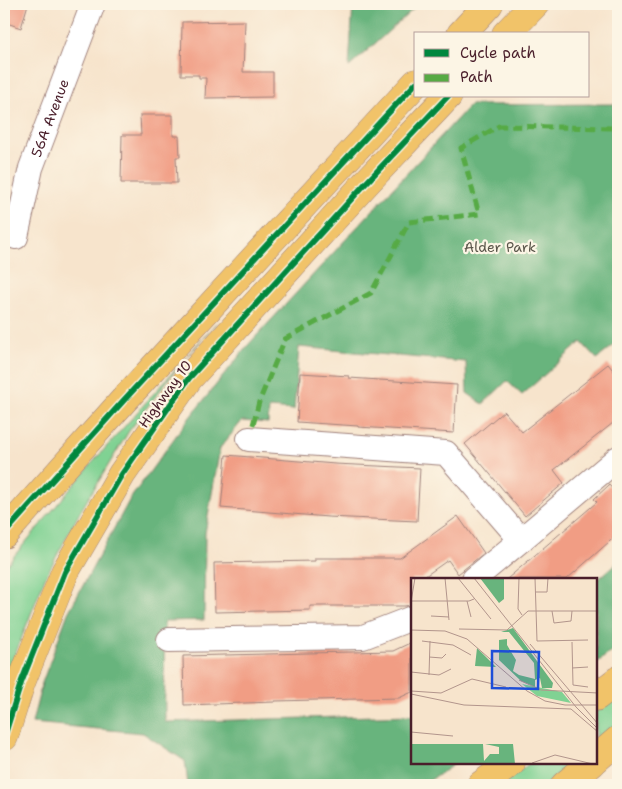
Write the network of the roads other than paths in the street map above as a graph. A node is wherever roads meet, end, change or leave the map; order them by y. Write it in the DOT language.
graph roads {
  1 [pos="93,4"];
  2 [pos="489,4"];
  3 [pos="534,4"];
  4 [pos="463,32"];
  5 [pos="508,32"];
  6 [pos="414,85"];
  7 [pos="446,98"];
  8 [pos="16,237"];
  9 [pos="249,438"];
  10 [pos="618,458"];
  11 [pos="4,534"];
  12 [pos="521,540"];
  13 [pos="475,578"];
  14 [pos="411,618"];
  15 [pos="169,640"];
  16 [pos="618,680"];
  17 [pos="597,696"];
  18 [pos="4,737"];
  19 [pos="618,740"];
  20 [pos="597,758"];
  21 [pos="510,764"];
  22 [pos="591,764"];
  23 [pos="482,785"];
  24 [pos="565,785"];
  1 -- 8 [label="street, 56A Avenue"];
  2 -- 4 [label="main road"];
  3 -- 5 [label="main road"];
  6 -- 11 [label="main road, Highway 10"];
  7 -- 18 [label="main road, Highway 10"];
  9 -- 12 [label="street"];
  10 -- 12 [label="street"];
  12 -- 13 [label="street"];
  14 -- 15 [label="street"];
  16 -- 17 [label="main road"];
  19 -- 20 [label="main road"];
  21 -- 23 [label="main road"];
  22 -- 24 [label="main road"];
}
